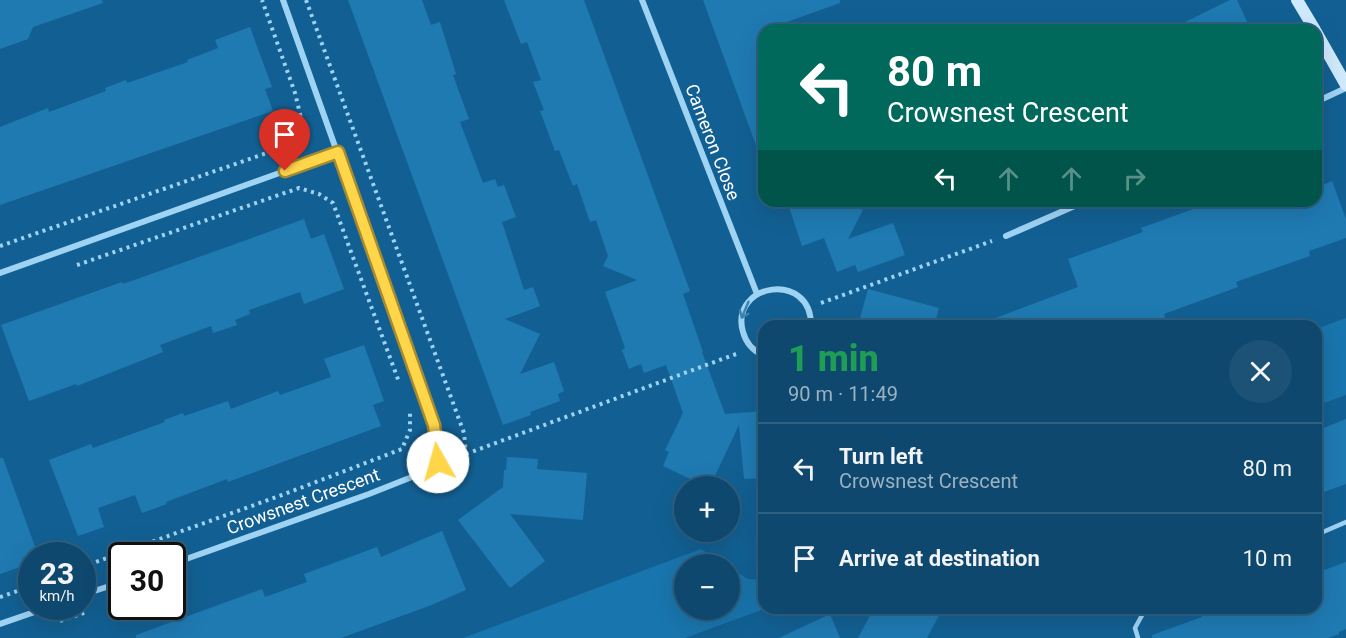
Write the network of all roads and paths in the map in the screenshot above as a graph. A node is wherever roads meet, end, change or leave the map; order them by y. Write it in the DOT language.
graph roads {
  1 [pos="262,0"];
  2 [pos="283,0"];
  3 [pos="306,0"];
  4 [pos="642,0"];
  5 [pos="1297,0"];
  6 [pos="1311,24"];
  7 [pos="1322,44"];
  8 [pos="1346,87"];
  9 [pos="1322,99"];
  10 [pos="338,152"];
  11 [pos="1072,207"];
  12 [pos="1006,236"];
  13 [pos="0,246"];
  14 [pos="66,269"];
  15 [pos="0,273"];
  16 [pos="757,294"];
  17 [pos="808,308"];
  18 [pos="811,320"];
  19 [pos="751,348"];
  20 [pos="758,352"];
  21 [pos="403,392"];
  22 [pos="407,403"];
  23 [pos="1346,522"];
  24 [pos="1322,532"];
  25 [pos="186,559"];
  26 [pos="96,562"];
  27 [pos="18,591"];
  28 [pos="0,597"];
  29 [pos="1143,614"];
  30 [pos="18,618"];
  31 [pos="63,620"];
  32 [pos="57,622"];
  33 [pos="0,624"];
  34 [pos="1138,638"];
  1 -- 13 [label="path"];
  2 -- 10 [label="street, Crowsnest Crescent"];
  3 -- 19 [label="path"];
  4 -- 16 [label="street, Cameron Close"];
  5 -- 6 [label="street"];
  7 -- 8 [label="street"];
  8 -- 9 [label="street"];
  10 -- 15 [label="street"];
  10 -- 25 [label="street, Crowsnest Crescent"];
  11 -- 12 [label="street"];
  12 -- 17 [label="path"];
  14 -- 21 [label="path"];
  16 -- 17 [label="street"];
  16 -- 19 [label="street, one-way"];
  17 -- 18 [label="street"];
  19 -- 20 [label="street"];
  22 -- 26 [label="path"];
  23 -- 24 [label="lane"];
  27 -- 28 [label="path"];
  29 -- 34 [label="lane"];
  30 -- 33 [label="street"];
  31 -- 32 [label="path"];
}
